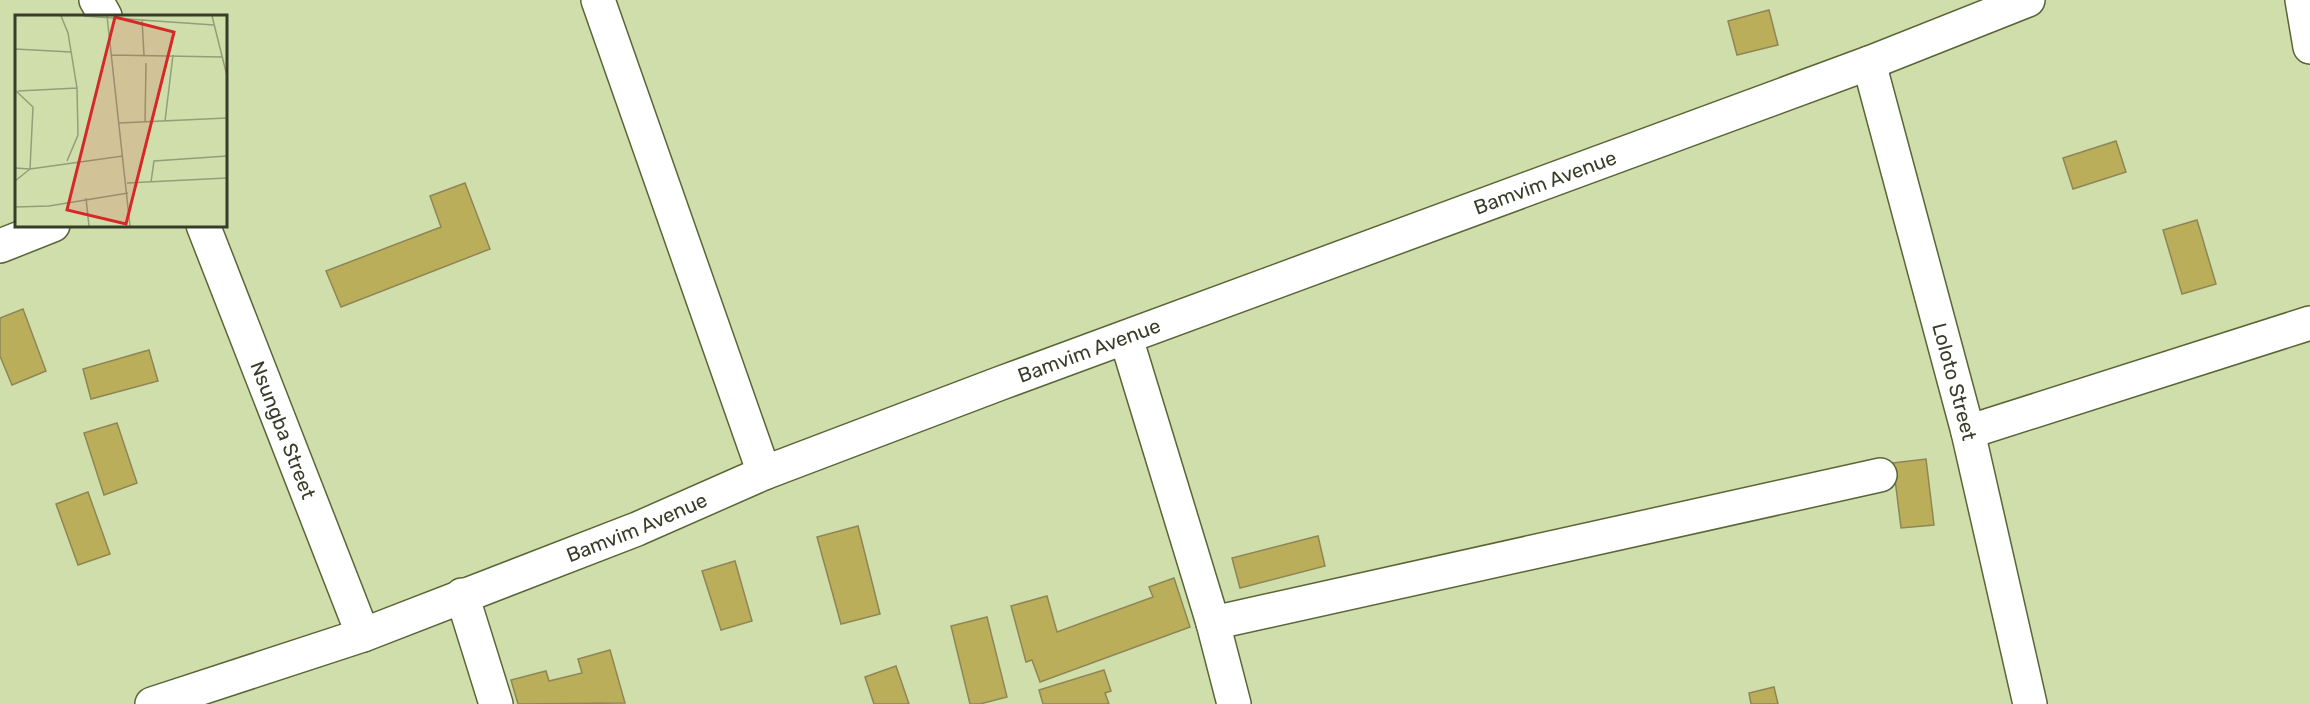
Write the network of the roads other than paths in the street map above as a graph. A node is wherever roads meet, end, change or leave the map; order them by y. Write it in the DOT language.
graph roads {
  1 [pos="96,0"];
  2 [pos="598,0"];
  3 [pos="2028,0"];
  4 [pos="2302,0"];
  5 [pos="104,15"];
  6 [pos="2310,47"];
  7 [pos="1869,63"];
  8 [pos="50,226"];
  9 [pos="203,226"];
  10 [pos="0,246"];
  11 [pos="2310,323"];
  12 [pos="1126,338"];
  13 [pos="1968,432"];
  14 [pos="764,473"];
  15 [pos="1880,475"];
  16 [pos="462,595"];
  17 [pos="1213,624"];
  18 [pos="363,635"];
  19 [pos="152,704"];
  20 [pos="496,704"];
  21 [pos="1234,704"];
  22 [pos="2030,704"];
  1 -- 5 [label="street"];
  2 -- 14 [label="street"];
  3 -- 7 [label="street, Bamvim Avenue"];
  4 -- 6 [label="street"];
  7 -- 12 [label="street, Bamvim Avenue"];
  7 -- 13 [label="street, Loloto Street"];
  8 -- 10 [label="street"];
  9 -- 18 [label="street, Nsungba Street"];
  11 -- 13 [label="street"];
  12 -- 14 [label="street, Bamvim Avenue"];
  12 -- 17 [label="street"];
  13 -- 22 [label="street, Loloto Street"];
  14 -- 16 [label="street, Bamvim Avenue"];
  15 -- 17 [label="street"];
  16 -- 18 [label="street, Bamvim Avenue"];
  16 -- 20 [label="street"];
  17 -- 21 [label="street"];
  18 -- 19 [label="street, Bamvim Avenue"];
}
